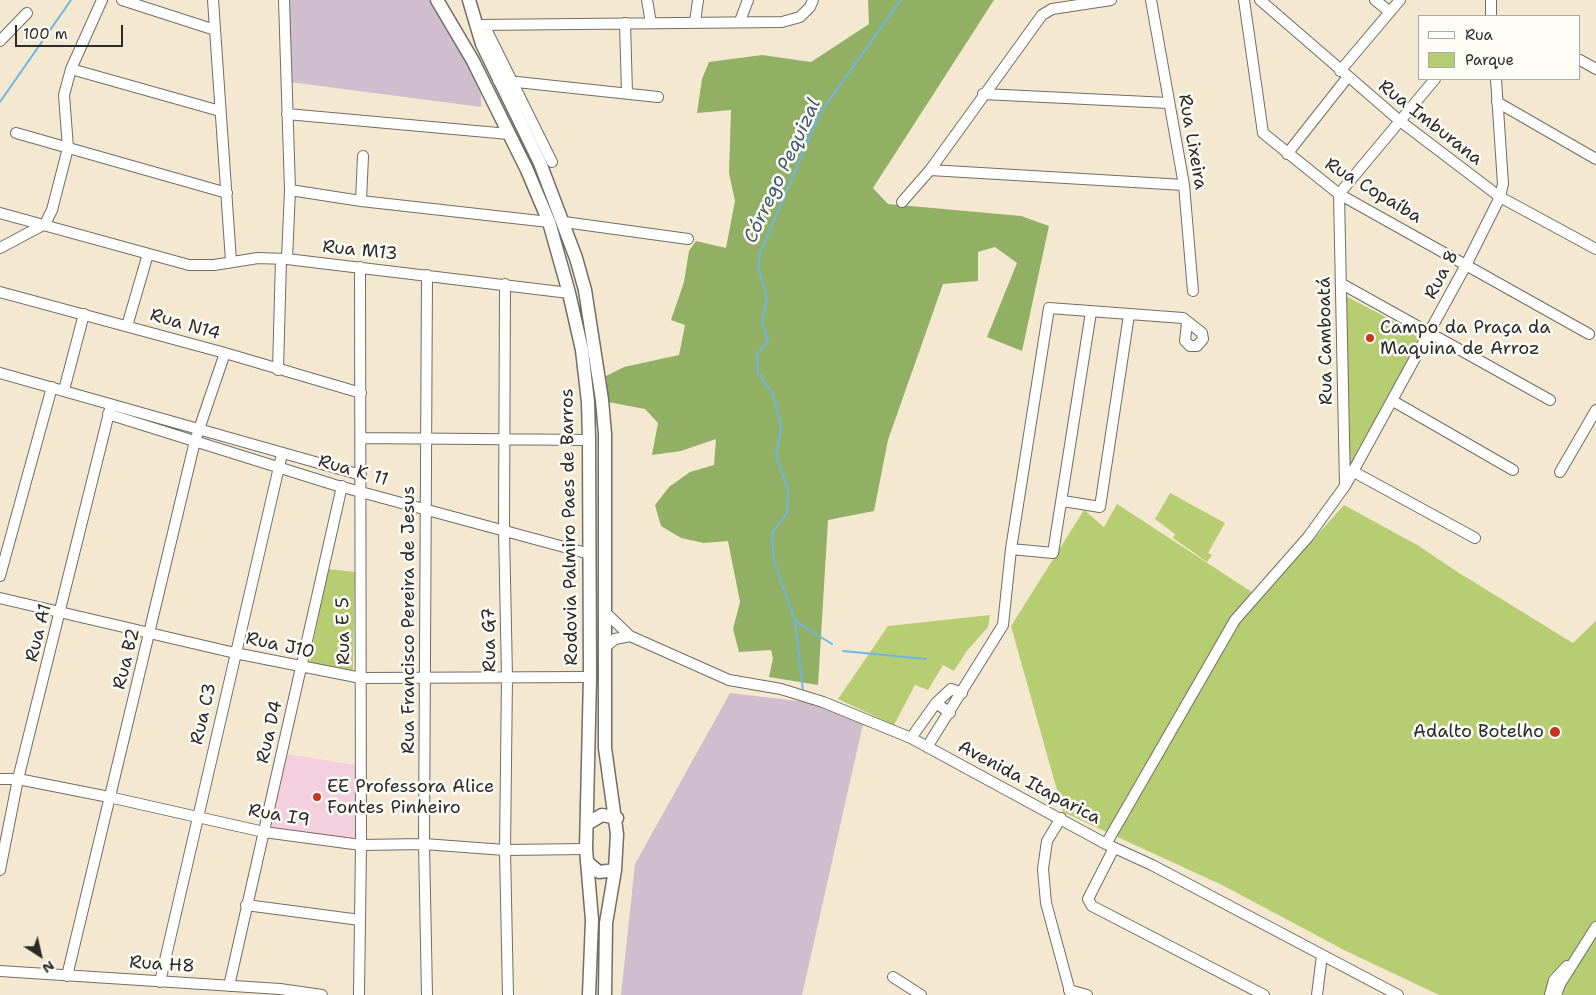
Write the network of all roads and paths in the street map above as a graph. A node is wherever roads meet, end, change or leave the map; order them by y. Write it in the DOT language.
graph roads {
  1 [pos="102,0"];
  2 [pos="122,0"];
  3 [pos="213,0"];
  4 [pos="284,0"];
  5 [pos="439,0"];
  6 [pos="452,0"];
  7 [pos="469,0"];
  8 [pos="647,0"];
  9 [pos="698,0"];
  10 [pos="748,0"];
  11 [pos="812,0"];
  12 [pos="1111,0"];
  13 [pos="1151,0"];
  14 [pos="1244,0"];
  15 [pos="1260,0"];
  16 [pos="1375,0"];
  17 [pos="1400,0"];
  18 [pos="1491,0"];
  19 [pos="1390,12"];
  20 [pos="27,13"];
  21 [pos="1492,15"];
  22 [pos="740,21"];
  23 [pos="651,22"];
  24 [pos="695,22"];
  25 [pos="625,23"];
  26 [pos="480,25"];
  27 [pos="215,30"];
  28 [pos="0,41"];
  29 [pos="1581,60"];
  30 [pos="1596,68"];
  31 [pos="71,69"];
  32 [pos="1344,75"];
  33 [pos="498,80"];
  34 [pos="1434,80"];
  35 [pos="1496,80"];
  36 [pos="513,81"];
  37 [pos="626,94"];
  38 [pos="983,94"];
  39 [pos="658,97"];
  40 [pos="1497,102"];
  41 [pos="1168,103"];
  42 [pos="220,111"];
  43 [pos="287,114"];
  44 [pos="1400,121"];
  45 [pos="16,133"];
  46 [pos="509,134"];
  47 [pos="68,148"];
  48 [pos="1287,154"];
  49 [pos="363,156"];
  50 [pos="1596,159"];
  51 [pos="552,162"];
  52 [pos="930,170"];
  53 [pos="1184,185"];
  54 [pos="290,190"];
  55 [pos="227,193"];
  56 [pos="1339,194"];
  57 [pos="1500,197"];
  58 [pos="361,201"];
  59 [pos="902,202"];
  60 [pos="0,213"];
  61 [pos="549,222"];
  62 [pos="564,222"];
  63 [pos="45,224"];
  64 [pos="688,239"];
  65 [pos="0,248"];
  66 [pos="1596,249"];
  67 [pos="148,254"];
  68 [pos="284,259"];
  69 [pos="231,261"];
  70 [pos="1466,265"];
  71 [pos="360,267"];
  72 [pos="427,275"];
  73 [pos="505,284"];
  74 [pos="1342,284"];
  75 [pos="1193,291"];
  76 [pos="0,292"];
  77 [pos="570,293"];
  78 [pos="1091,312"];
  79 [pos="84,314"];
  80 [pos="1129,315"];
  81 [pos="1188,323"];
  82 [pos="127,326"];
  83 [pos="1430,334"];
  84 [pos="1588,334"];
  85 [pos="225,353"];
  86 [pos="278,370"];
  87 [pos="0,373"];
  88 [pos="52,387"];
  89 [pos="64,390"];
  90 [pos="361,394"];
  91 [pos="1550,400"];
  92 [pos="1393,401"];
  93 [pos="110,409"];
  94 [pos="1596,410"];
  95 [pos="197,436"];
  96 [pos="361,438"];
  97 [pos="426,439"];
  98 [pos="506,439"];
  99 [pos="589,440"];
  100 [pos="282,454"];
  101 [pos="279,466"];
  102 [pos="1513,470"];
  103 [pos="1354,472"];
  104 [pos="1560,472"];
  105 [pos="361,475"];
  106 [pos="342,486"];
  107 [pos="1345,486"];
  108 [pos="359,490"];
  109 [pos="1063,502"];
  110 [pos="427,510"];
  111 [pos="504,530"];
  112 [pos="1475,538"];
  113 [pos="1011,549"];
  114 [pos="590,554"];
  115 [pos="0,576"];
  116 [pos="0,598"];
  117 [pos="61,612"];
  118 [pos="605,612"];
  119 [pos="150,633"];
  120 [pos="630,636"];
  121 [pos="605,647"];
  122 [pos="235,654"];
  123 [pos="301,668"];
  124 [pos="425,677"];
  125 [pos="508,677"];
  126 [pos="590,677"];
  127 [pos="361,678"];
  128 [pos="962,693"];
  129 [pos="936,703"];
  130 [pos="950,713"];
  131 [pos="911,738"];
  132 [pos="927,747"];
  133 [pos="0,779"];
  134 [pos="18,779"];
  135 [pos="109,797"];
  136 [pos="198,817"];
  137 [pos="617,818"];
  138 [pos="1061,818"];
  139 [pos="587,824"];
  140 [pos="264,832"];
  141 [pos="424,844"];
  142 [pos="361,845"];
  143 [pos="1110,846"];
  144 [pos="586,849"];
  145 [pos="505,850"];
  146 [pos="587,862"];
  147 [pos="0,870"];
  148 [pos="615,870"];
  149 [pos="246,905"];
  150 [pos="360,920"];
  151 [pos="1596,927"];
  152 [pos="1584,947"];
  153 [pos="1322,955"];
  154 [pos="0,971"];
  155 [pos="67,976"];
  156 [pos="893,977"];
  157 [pos="160,982"];
  158 [pos="229,986"];
  159 [pos="280,992"];
  160 [pos="1070,992"];
  161 [pos="322,995"];
  162 [pos="359,995"];
  163 [pos="427,995"];
  164 [pos="508,995"];
  165 [pos="589,995"];
  166 [pos="605,995"];
  167 [pos="921,995"];
  168 [pos="1087,995"];
  169 [pos="1264,995"];
  170 [pos="1317,995"];
  171 [pos="1398,995"];
  172 [pos="1550,995"];
  173 [pos="1556,995"];
  1 -- 31 [label="street"];
  2 -- 27 [label="street"];
  3 -- 27 [label="street"];
  4 -- 43 [label="street"];
  5 -- 6 [label="main road"];
  5 -- 46 [label="main road, Rodovia Palmiro Paes de Barros"];
  7 -- 26 [label="main road, Rodovia Palmiro Paes de Barros"];
  8 -- 23 [label="street"];
  9 -- 24 [label="street"];
  10 -- 22 [label="street"];
  11 -- 22 [label="street"];
  12 -- 38 [label="street"];
  13 -- 41 [label="street, Rua Lixeira"];
  14 -- 48 [label="street, Rua Copaíba"];
  15 -- 32 [label="street, Rua Imburana"];
  16 -- 19 [label="street"];
  17 -- 19 [label="street"];
  18 -- 21 [label="street"];
  19 -- 32 [label="street"];
  20 -- 28 [label="street"];
  22 -- 24 [label="street"];
  23 -- 24 [label="street"];
  23 -- 25 [label="street"];
  25 -- 26 [label="street"];
  25 -- 37 [label="street"];
  26 -- 33 [label="main road, Rodovia Palmiro Paes de Barros"];
  26 -- 36 [label="street"];
  27 -- 42 [label="street"];
  29 -- 30 [label="street"];
  31 -- 42 [label="street"];
  31 -- 47 [label="street"];
  32 -- 44 [label="street, Rua Imburana"];
  32 -- 48 [label="street"];
  33 -- 36 [label="street"];
  33 -- 62 [label="main road, Rodovia Palmiro Paes de Barros"];
  34 -- 44 [label="street"];
  35 -- 40 [label="street, Rua 8"];
  36 -- 37 [label="street"];
  36 -- 51 [label="street"];
  37 -- 39 [label="street"];
  38 -- 41 [label="street"];
  38 -- 52 [label="street"];
  40 -- 50 [label="street"];
  40 -- 57 [label="street, Rua 8"];
  41 -- 53 [label="street, Rua Lixeira"];
  42 -- 55 [label="street"];
  43 -- 46 [label="street"];
  43 -- 54 [label="street"];
  44 -- 56 [label="street"];
  44 -- 57 [label="street, Rua Imburana"];
  45 -- 47 [label="street"];
  46 -- 61 [label="main road, Rodovia Palmiro Paes de Barros"];
  47 -- 55 [label="street"];
  47 -- 63 [label="street"];
  48 -- 56 [label="street, Rua Copaíba"];
  49 -- 58 [label="street"];
  52 -- 53 [label="street"];
  52 -- 59 [label="street"];
  53 -- 75 [label="street, Rua Lixeira"];
  54 -- 58 [label="street"];
  54 -- 68 [label="street"];
  55 -- 69 [label="street"];
  56 -- 70 [label="street, Rua Copaíba"];
  56 -- 74 [label="street, Rua Camboatá"];
  57 -- 66 [label="street, Rua Imburana"];
  57 -- 70 [label="street, Rua 8"];
  58 -- 61 [label="street"];
  60 -- 63 [label="street, Rua M13"];
  61 -- 77 [label="main road, Rodovia Palmiro Paes de Barros"];
  62 -- 64 [label="street"];
  62 -- 118 [label="main road, Rodovia Palmiro Paes de Barros"];
  63 -- 65 [label="street"];
  63 -- 67 [label="street, Rua M13"];
  67 -- 69 [label="street, Rua M13"];
  67 -- 82 [label="street"];
  68 -- 69 [label="street, Rua M13"];
  68 -- 71 [label="street, Rua M13"];
  68 -- 86 [label="street"];
  70 -- 83 [label="street, Rua 8"];
  70 -- 84 [label="street, Rua Copaíba"];
  71 -- 72 [label="street, Rua M13"];
  71 -- 90 [label="street, Rua E 5"];
  72 -- 73 [label="street, Rua M13"];
  72 -- 97 [label="street, Rua Francisco Pereira de Jesus"];
  73 -- 77 [label="street, Rua M13"];
  73 -- 98 [label="street, Rua G7"];
  74 -- 83 [label="street"];
  74 -- 107 [label="street, Rua Camboatá"];
  76 -- 79 [label="street, Rua N14"];
  77 -- 99 [label="main road, Rodovia Palmiro Paes de Barros"];
  78 -- 80 [label="street"];
  78 -- 109 [label="street"];
  78 -- 113 [label="street"];
  79 -- 82 [label="street, Rua N14"];
  79 -- 89 [label="street"];
  80 -- 81 [label="street"];
  80 -- 109 [label="street"];
  82 -- 85 [label="street, Rua N14"];
  83 -- 91 [label="street"];
  83 -- 92 [label="street, Rua 8"];
  85 -- 86 [label="street, Rua N14"];
  85 -- 95 [label="street, Rua B2"];
  86 -- 90 [label="street, Rua N14"];
  87 -- 88 [label="street, Rua K 11"];
  88 -- 89 [label="street, Rua K 11"];
  88 -- 115 [label="street"];
  89 -- 93 [label="street, Rua K 11"];
  90 -- 96 [label="street, Rua E 5"];
  92 -- 102 [label="street"];
  92 -- 103 [label="street, Rua 8"];
  93 -- 95 [label="street, Rua K 11"];
  93 -- 117 [label="street, Rua A1"];
  94 -- 104 [label="street"];
  95 -- 100 [label="street, Rua K 11"];
  95 -- 101 [label="street, Rua K 11"];
  95 -- 119 [label="street, Rua B2"];
  96 -- 97 [label="street"];
  96 -- 105 [label="street, Rua E 5"];
  97 -- 98 [label="street"];
  97 -- 110 [label="street, Rua Francisco Pereira de Jesus"];
  98 -- 99 [label="street"];
  98 -- 111 [label="street, Rua G7"];
  99 -- 114 [label="main road, Rodovia Palmiro Paes de Barros"];
  100 -- 101 [label="street, Rua C3"];
  100 -- 105 [label="street, Rua K 11"];
  101 -- 106 [label="street, Rua K 11"];
  101 -- 122 [label="street, Rua C3"];
  103 -- 107 [label="street, Rua 8"];
  103 -- 112 [label="street"];
  105 -- 108 [label="street, Rua E 5"];
  106 -- 108 [label="street, Rua K 11"];
  106 -- 123 [label="street, Rua D4"];
  107 -- 143 [label="street, Rua 8"];
  108 -- 110 [label="street, Rua K 11"];
  108 -- 127 [label="street, Rua E 5"];
  109 -- 113 [label="street"];
  110 -- 111 [label="street, Rua K 11"];
  110 -- 124 [label="street, Rua Francisco Pereira de Jesus"];
  111 -- 114 [label="street, Rua K 11"];
  111 -- 125 [label="street, Rua G7"];
  113 -- 128 [label="street"];
  114 -- 126 [label="main road, Rodovia Palmiro Paes de Barros"];
  116 -- 117 [label="street, Rua J10"];
  117 -- 119 [label="street, Rua J10"];
  117 -- 134 [label="street, Rua A1"];
  118 -- 120 [label="street, Avenida Itaparica"];
  118 -- 121 [label="main road, Rodovia Palmiro Paes de Barros"];
  119 -- 122 [label="street, Rua J10"];
  119 -- 135 [label="street, Rua B2"];
  120 -- 121 [label="street"];
  120 -- 131 [label="street, Avenida Itaparica"];
  121 -- 137 [label="main road, Rodovia Palmiro Paes de Barros"];
  122 -- 123 [label="street, Rua J10"];
  122 -- 136 [label="street, Rua C3"];
  123 -- 127 [label="street, Rua J10"];
  123 -- 140 [label="street, Rua D4"];
  124 -- 125 [label="street, Rua J10"];
  124 -- 127 [label="street, Rua J10"];
  124 -- 141 [label="street, Rua Francisco Pereira de Jesus"];
  125 -- 126 [label="street, Rua J10"];
  125 -- 145 [label="street, Rua G7"];
  126 -- 139 [label="main road, Rodovia Palmiro Paes de Barros"];
  127 -- 142 [label="street, Rua E 5"];
  128 -- 129 [label="street"];
  128 -- 130 [label="street"];
  129 -- 130 [label="street"];
  129 -- 131 [label="street"];
  130 -- 132 [label="street"];
  131 -- 132 [label="street, Avenida Itaparica"];
  132 -- 138 [label="street, Avenida Itaparica"];
  133 -- 134 [label="street, Rua I9"];
  134 -- 135 [label="street, Rua I9"];
  134 -- 147 [label="street, Rua A1"];
  135 -- 136 [label="street, Rua I9"];
  135 -- 155 [label="street, Rua B2"];
  136 -- 140 [label="street, Rua I9"];
  136 -- 157 [label="street, Rua C3"];
  137 -- 139 [label="main road"];
  137 -- 148 [label="main road, Rodovia Palmiro Paes de Barros"];
  138 -- 143 [label="street, Avenida Itaparica"];
  138 -- 160 [label="street"];
  139 -- 144 [label="main road, Rodovia Palmiro Paes de Barros"];
  140 -- 142 [label="street, Rua I9"];
  140 -- 149 [label="street, Rua D4"];
  141 -- 142 [label="street, Rua I9"];
  141 -- 145 [label="street, Rua I9"];
  141 -- 163 [label="street, Rua Francisco Pereira de Jesus"];
  142 -- 150 [label="street, Rua E 5"];
  143 -- 153 [label="street, Avenida Itaparica"];
  143 -- 169 [label="street, Rua 8"];
  144 -- 145 [label="street, Rua I9"];
  144 -- 146 [label="main road, Rodovia Palmiro Paes de Barros"];
  145 -- 164 [label="street, Rua G7"];
  146 -- 148 [label="main road"];
  146 -- 165 [label="main road, Rodovia Palmiro Paes de Barros"];
  148 -- 166 [label="main road, Rodovia Palmiro Paes de Barros"];
  149 -- 150 [label="street"];
  149 -- 158 [label="street, Rua D4"];
  150 -- 162 [label="street, Rua E 5"];
  151 -- 152 [label="street"];
  152 -- 172 [label="street"];
  152 -- 173 [label="street"];
  153 -- 170 [label="street"];
  153 -- 171 [label="street, Avenida Itaparica"];
  154 -- 155 [label="street, Rua H8"];
  155 -- 157 [label="street, Rua H8"];
  156 -- 167 [label="street"];
  157 -- 158 [label="street, Rua H8"];
  158 -- 159 [label="street, Rua H8"];
  159 -- 161 [label="street, Rua H8"];
  160 -- 168 [label="street"];
}
